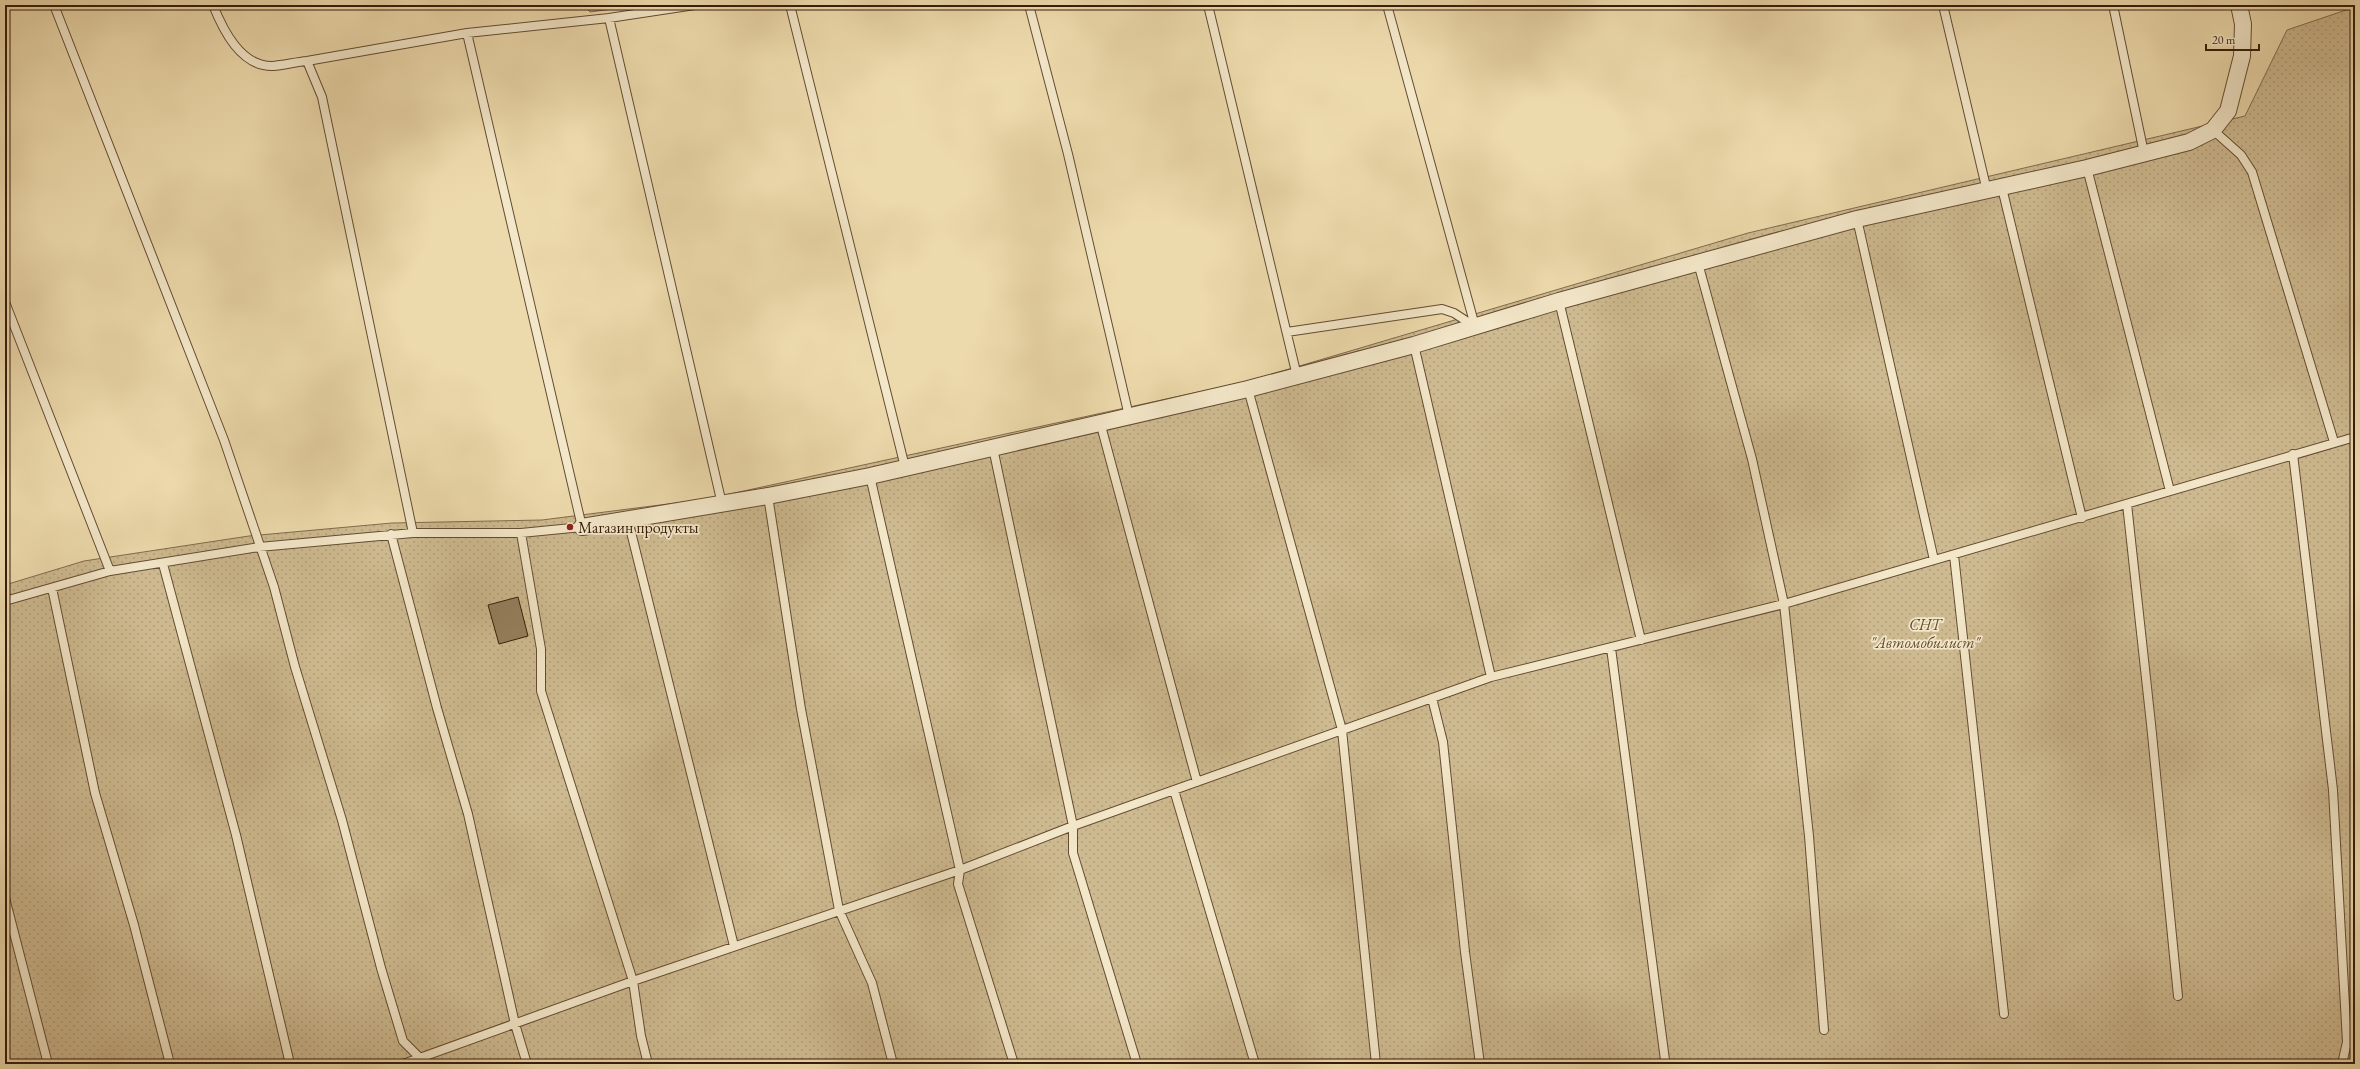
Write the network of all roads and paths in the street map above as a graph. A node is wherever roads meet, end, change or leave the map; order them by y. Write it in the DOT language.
graph roads {
  1 [pos="54,5"];
  2 [pos="213,5"];
  3 [pos="695,5"];
  4 [pos="790,5"];
  5 [pos="1029,5"];
  6 [pos="1208,5"];
  7 [pos="1387,5"];
  8 [pos="1943,5"];
  9 [pos="2113,5"];
  10 [pos="2239,5"];
  11 [pos="609,18"];
  12 [pos="467,33"];
  13 [pos="307,61"];
  14 [pos="2213,130"];
  15 [pos="2144,153"];
  16 [pos="2087,168"];
  17 [pos="1995,190"];
  18 [pos="1857,219"];
  19 [pos="1698,263"];
  20 [pos="5,302"];
  21 [pos="1559,302"];
  22 [pos="1475,326"];
  23 [pos="1287,332"];
  24 [pos="1414,345"];
  25 [pos="1297,376"];
  26 [pos="1248,389"];
  27 [pos="1129,416"];
  28 [pos="1100,422"];
  29 [pos="2355,437"];
  30 [pos="2334,442"];
  31 [pos="993,448"];
  32 [pos="2293,454"];
  33 [pos="905,467"];
  34 [pos="870,476"];
  35 [pos="2170,490"];
  36 [pos="768,496"];
  37 [pos="722,504"];
  38 [pos="2127,504"];
  39 [pos="2082,518"];
  40 [pos="628,520"];
  41 [pos="582,527"];
  42 [pos="413,533"];
  43 [pos="521,533"];
  44 [pos="391,534"];
  45 [pos="259,547"];
  46 [pos="1954,555"];
  47 [pos="1934,560"];
  48 [pos="164,564"];
  49 [pos="110,571"];
  50 [pos="52,588"];
  51 [pos="5,601"];
  52 [pos="1784,604"];
  53 [pos="1641,640"];
  54 [pos="1611,648"];
  55 [pos="1491,677"];
  56 [pos="1432,698"];
  57 [pos="1342,730"];
  58 [pos="1197,782"];
  59 [pos="1174,790"];
  60 [pos="1073,826"];
  61 [pos="960,870"];
  62 [pos="5,898"];
  63 [pos="839,910"];
  64 [pos="734,946"];
  65 [pos="633,981"];
  66 [pos="2178,996"];
  67 [pos="2004,1014"];
  68 [pos="515,1024"];
  69 [pos="1824,1030"];
  70 [pos="1665,1060"];
  71 [pos="421,1061"];
  72 [pos="48,1064"];
  73 [pos="170,1064"];
  74 [pos="290,1064"];
  75 [pos="404,1064"];
  76 [pos="527,1064"];
  77 [pos="648,1064"];
  78 [pos="893,1064"];
  79 [pos="1014,1064"];
  80 [pos="1137,1064"];
  81 [pos="1255,1064"];
  82 [pos="1376,1064"];
  83 [pos="1480,1064"];
  84 [pos="2342,1064"];
  1 -- 45 [label="lane"];
  2 -- 13 [label="lane"];
  3 -- 11 [label="lane"];
  4 -- 33 [label="lane"];
  5 -- 27 [label="lane"];
  6 -- 23 [label="lane"];
  7 -- 22 [label="lane"];
  8 -- 17 [label="lane"];
  9 -- 15 [label="lane"];
  10 -- 14 [label="street"];
  11 -- 12 [label="lane"];
  11 -- 37 [label="lane"];
  12 -- 13 [label="lane"];
  12 -- 41 [label="lane"];
  13 -- 42 [label="lane"];
  14 -- 15 [label="street"];
  14 -- 30 [label="lane"];
  15 -- 16 [label="street"];
  16 -- 17 [label="street"];
  16 -- 35 [label="lane"];
  17 -- 18 [label="street"];
  17 -- 39 [label="lane"];
  18 -- 19 [label="street"];
  18 -- 47 [label="lane"];
  19 -- 21 [label="street"];
  19 -- 52 [label="lane"];
  20 -- 49 [label="lane"];
  21 -- 22 [label="street"];
  21 -- 53 [label="lane"];
  22 -- 23 [label="lane"];
  22 -- 24 [label="street"];
  23 -- 25 [label="lane"];
  24 -- 25 [label="street"];
  24 -- 55 [label="lane"];
  25 -- 26 [label="street"];
  26 -- 27 [label="street"];
  26 -- 57 [label="lane"];
  27 -- 28 [label="street"];
  28 -- 31 [label="street"];
  28 -- 58 [label="lane"];
  29 -- 30 [label="lane"];
  30 -- 32 [label="lane"];
  31 -- 33 [label="street"];
  31 -- 60 [label="lane"];
  32 -- 35 [label="lane"];
  32 -- 84 [label="lane"];
  33 -- 34 [label="street"];
  34 -- 36 [label="street"];
  34 -- 61 [label="lane"];
  35 -- 38 [label="lane"];
  36 -- 37 [label="street"];
  36 -- 63 [label="lane"];
  37 -- 40 [label="street"];
  38 -- 39 [label="lane"];
  38 -- 66 [label="lane"];
  39 -- 46 [label="lane"];
  40 -- 41 [label="street"];
  40 -- 64 [label="lane"];
  41 -- 43 [label="lane"];
  42 -- 43 [label="lane"];
  42 -- 44 [label="lane"];
  43 -- 65 [label="lane"];
  44 -- 45 [label="lane"];
  44 -- 68 [label="lane"];
  45 -- 48 [label="lane"];
  45 -- 71 [label="lane"];
  46 -- 47 [label="lane"];
  46 -- 67 [label="lane"];
  47 -- 52 [label="lane"];
  48 -- 49 [label="lane"];
  48 -- 74 [label="lane"];
  49 -- 50 [label="lane"];
  50 -- 51 [label="lane"];
  50 -- 73 [label="lane"];
  52 -- 53 [label="lane"];
  52 -- 69 [label="lane"];
  53 -- 54 [label="lane"];
  54 -- 55 [label="lane"];
  54 -- 70 [label="lane"];
  55 -- 56 [label="lane"];
  56 -- 57 [label="lane"];
  56 -- 83 [label="lane"];
  57 -- 58 [label="lane"];
  57 -- 82 [label="lane"];
  58 -- 59 [label="lane"];
  59 -- 60 [label="lane"];
  59 -- 81 [label="lane"];
  60 -- 61 [label="lane"];
  60 -- 80 [label="lane"];
  61 -- 63 [label="lane"];
  61 -- 79 [label="lane"];
  62 -- 72 [label="lane"];
  63 -- 64 [label="lane"];
  63 -- 78 [label="lane"];
  64 -- 65 [label="lane"];
  65 -- 68 [label="lane"];
  65 -- 77 [label="lane"];
  68 -- 71 [label="lane"];
  68 -- 76 [label="lane"];
  71 -- 75 [label="lane"];
}
